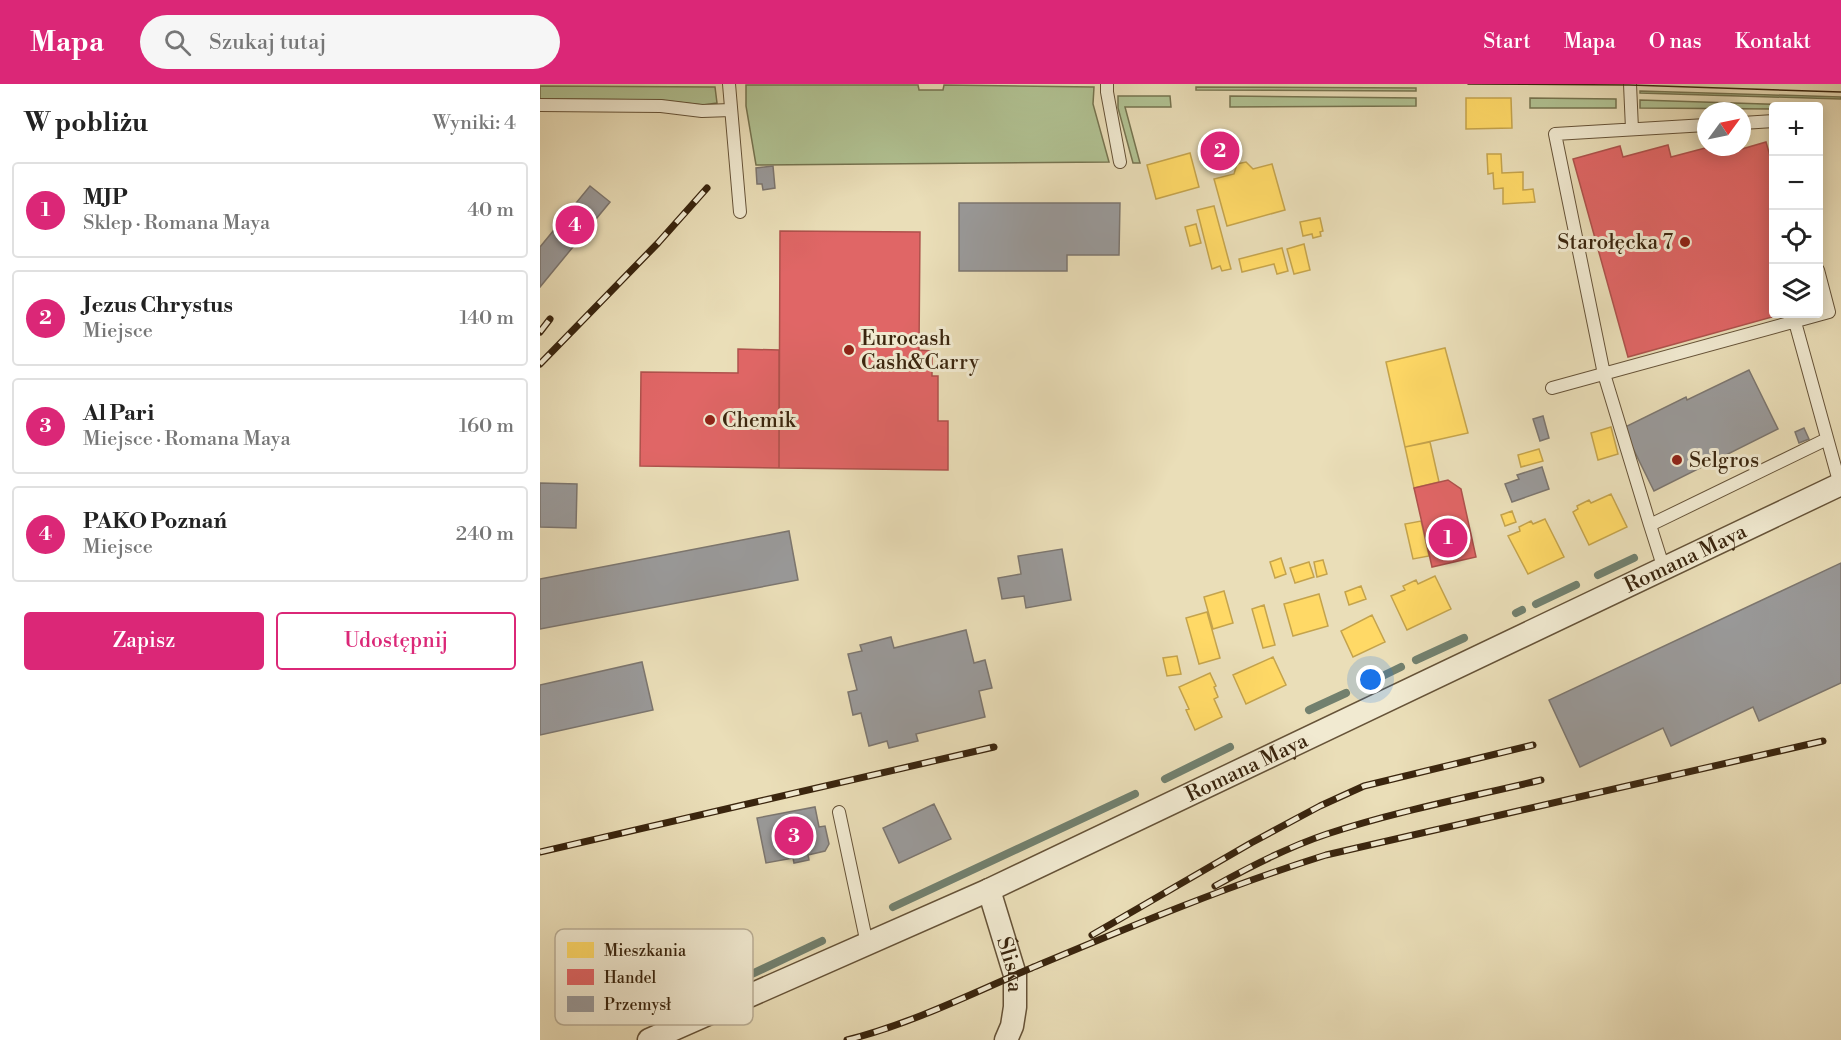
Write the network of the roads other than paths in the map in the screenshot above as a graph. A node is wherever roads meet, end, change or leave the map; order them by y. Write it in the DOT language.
graph roads {
  1 [pos="729,84"];
  2 [pos="1107,84"];
  3 [pos="1630,84"];
  4 [pos="540,105"];
  5 [pos="731,110"];
  6 [pos="1769,121"];
  7 [pos="1751,122"];
  8 [pos="1697,125"];
  9 [pos="1632,129"];
  10 [pos="1120,162"];
  11 [pos="740,212"];
  12 [pos="1823,289"];
  13 [pos="1823,314"];
  14 [pos="1809,318"];
  15 [pos="1795,322"];
  16 [pos="1604,374"];
  17 [pos="1552,388"];
  18 [pos="1827,440"];
  19 [pos="1836,452"];
  20 [pos="1840,484"];
  21 [pos="1650,525"];
  22 [pos="1664,568"];
  23 [pos="839,813"];
  24 [pos="989,890"];
  25 [pos="867,944"];
  26 [pos="753,994"];
  27 [pos="683,1025"];
  28 [pos="649,1040"];
  29 [pos="1006,1040"];
  1 -- 5 [label="lane"];
  2 -- 10 [label="lane"];
  3 -- 9 [label="lane"];
  4 -- 5 [label="lane"];
  5 -- 11 [label="lane"];
  6 -- 7 [label="lane"];
  8 -- 9 [label="lane"];
  9 -- 16 [label="lane"];
  12 -- 13 [label="lane"];
  14 -- 15 [label="lane"];
  15 -- 16 [label="lane"];
  15 -- 18 [label="lane"];
  16 -- 17 [label="lane"];
  16 -- 21 [label="lane"];
  18 -- 19 [label="lane"];
  18 -- 21 [label="lane"];
  19 -- 20 [label="lane"];
  20 -- 22 [label="street, Romana Maya"];
  21 -- 22 [label="lane"];
  22 -- 24 [label="street, Romana Maya"];
  23 -- 25 [label="lane"];
  24 -- 25 [label="street, Romana Maya"];
  24 -- 29 [label="street, Śliska"];
  25 -- 26 [label="street, Romana Maya"];
  27 -- 28 [label="street, Romana Maya"];
}
